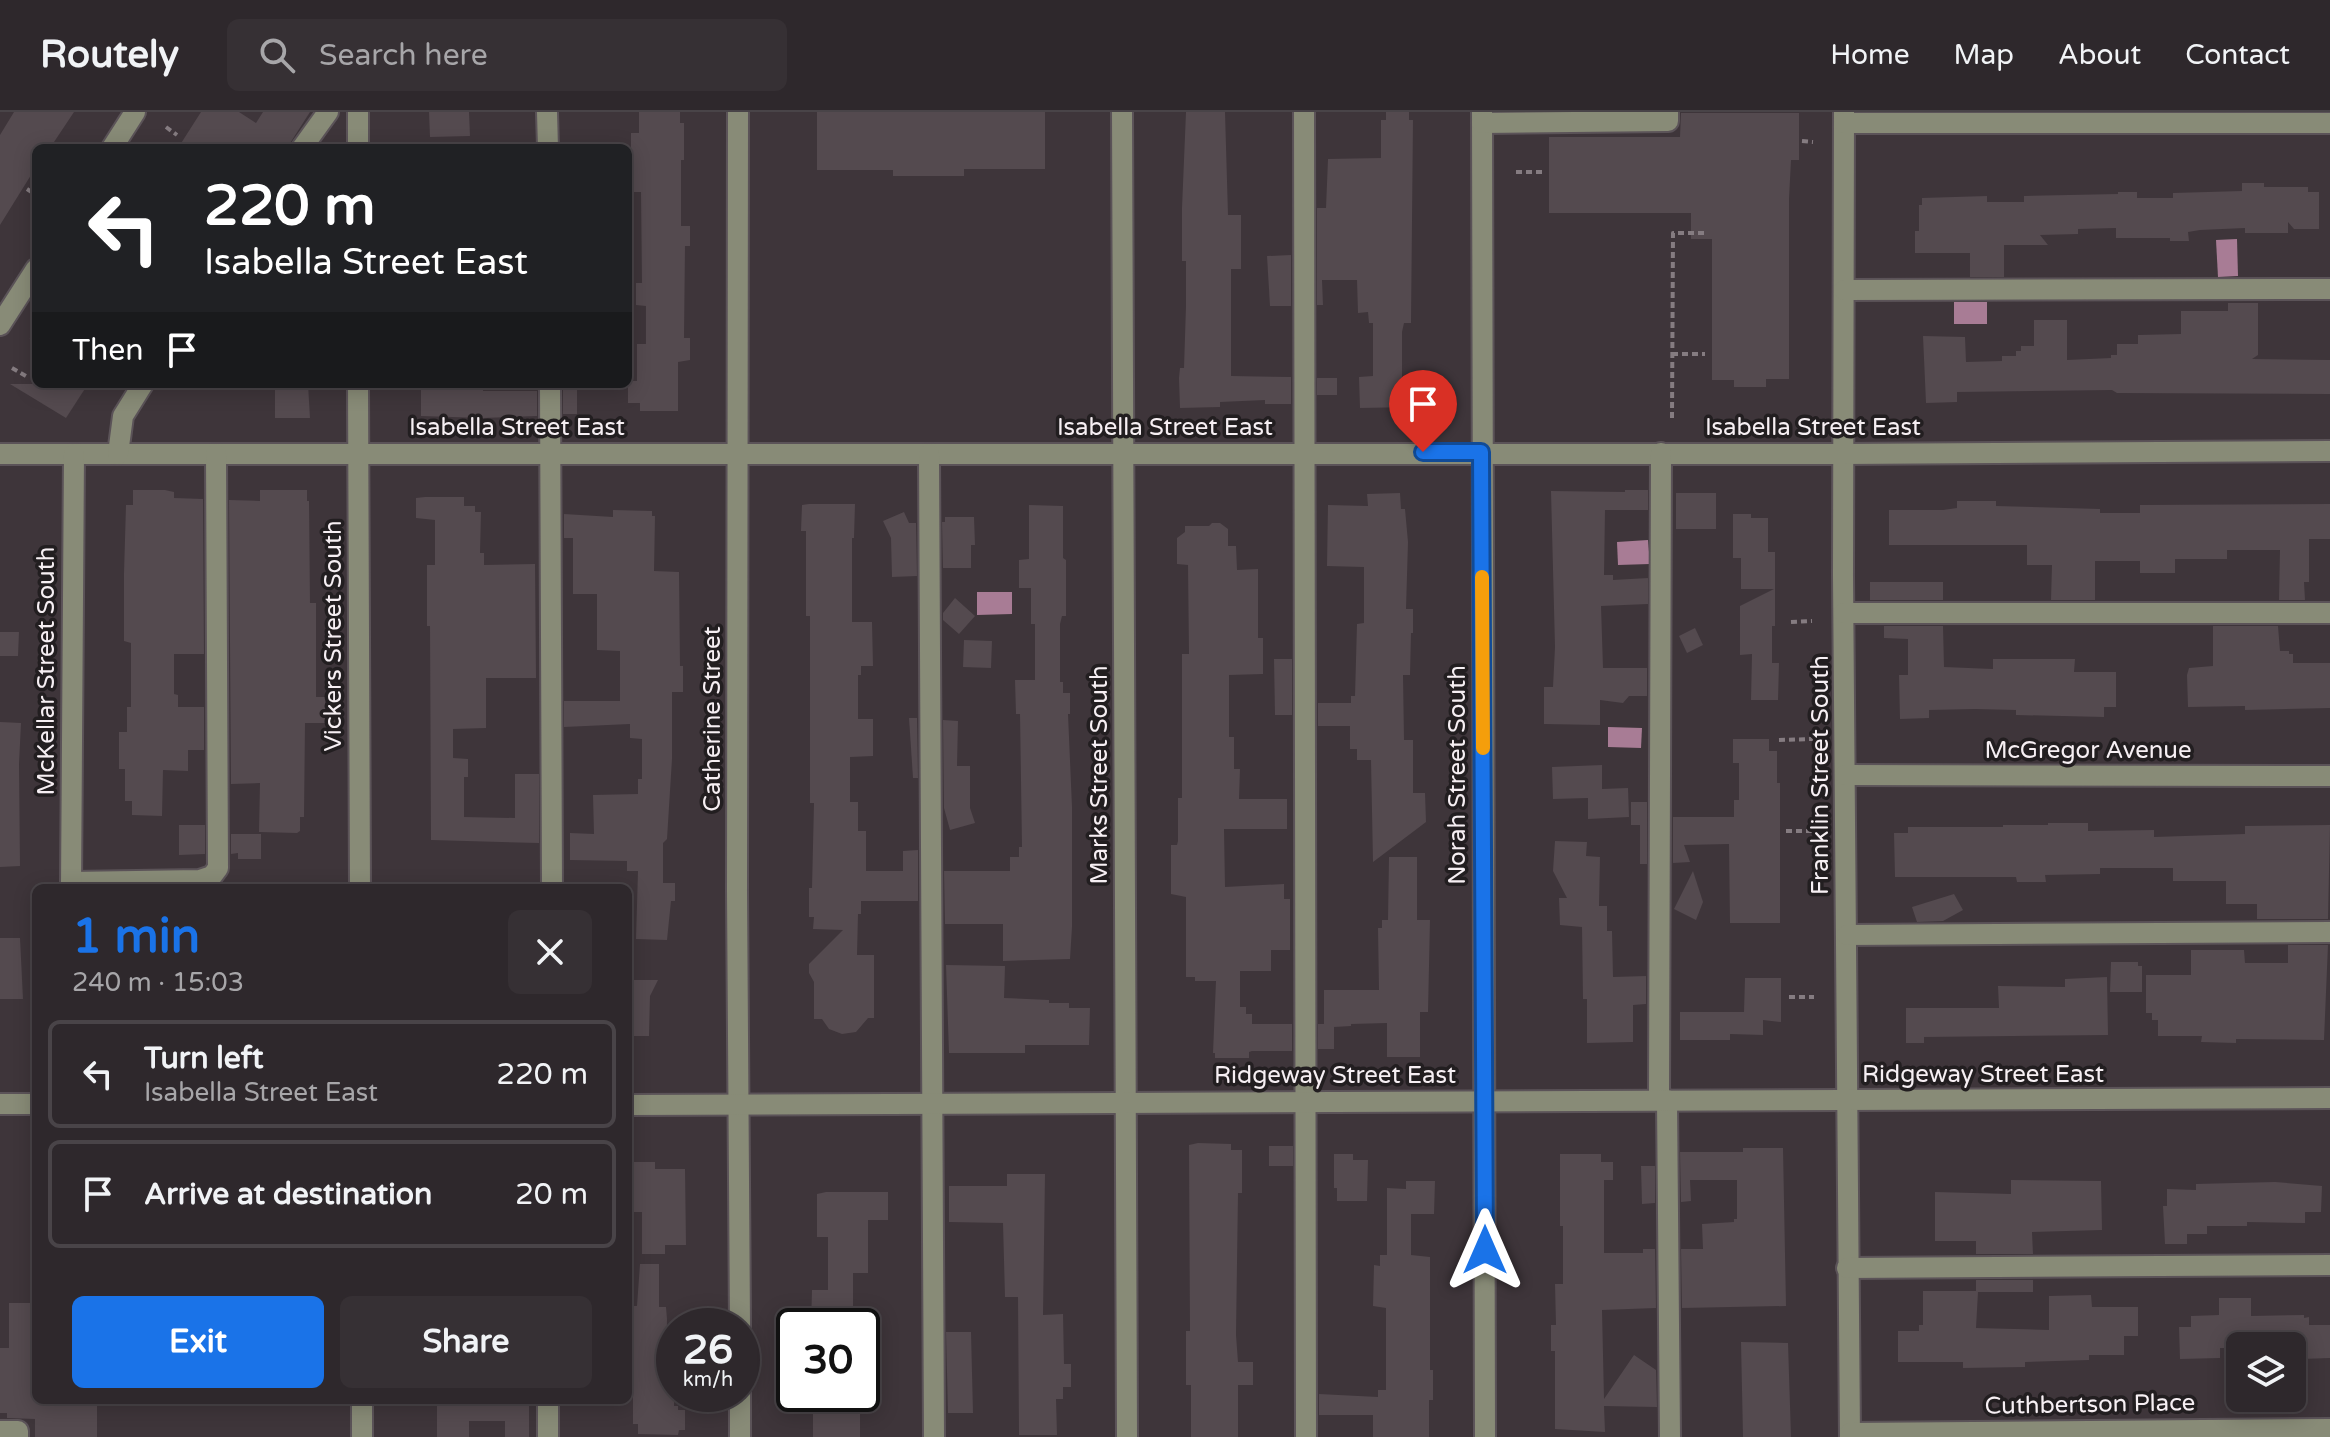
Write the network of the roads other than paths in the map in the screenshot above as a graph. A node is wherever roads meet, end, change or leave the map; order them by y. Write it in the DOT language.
graph roads {
  1 [pos="135,112"];
  2 [pos="328,112"];
  3 [pos="358,112"];
  4 [pos="547,112"];
  5 [pos="738,112"];
  6 [pos="1122,112"];
  7 [pos="1304,112"];
  8 [pos="1668,112"];
  9 [pos="1482,118"];
  10 [pos="1844,118"];
  11 [pos="2330,123"];
  12 [pos="115,144"];
  13 [pos="305,144"];
  14 [pos="358,144"];
  15 [pos="548,144"];
  16 [pos="32,275"];
  17 [pos="2330,289"];
  18 [pos="1844,290"];
  19 [pos="0,325"];
  20 [pos="140,388"];
  21 [pos="358,388"];
  22 [pos="550,388"];
  23 [pos="2330,451"];
  24 [pos="358,452"];
  25 [pos="1481,452"];
  26 [pos="550,453"];
  27 [pos="738,453"];
  28 [pos="1303,453"];
  29 [pos="1661,453"];
  30 [pos="0,454"];
  31 [pos="74,454"];
  32 [pos="118,454"];
  33 [pos="216,454"];
  34 [pos="929,454"];
  35 [pos="1122,454"];
  36 [pos="1844,454"];
  37 [pos="1844,613"];
  38 [pos="2330,613"];
  39 [pos="1845,775"];
  40 [pos="2330,776"];
  41 [pos="71,884"];
  42 [pos="97,884"];
  43 [pos="360,884"];
  44 [pos="552,884"];
  45 [pos="2330,932"];
  46 [pos="1847,935"];
  47 [pos="2330,1098"];
  48 [pos="1485,1100"];
  49 [pos="1663,1100"];
  50 [pos="1304,1101"];
  51 [pos="1847,1101"];
  52 [pos="1127,1103"];
  53 [pos="0,1104"];
  54 [pos="32,1104"];
  55 [pos="931,1104"];
  56 [pos="632,1105"];
  57 [pos="738,1105"];
  58 [pos="2330,1265"];
  59 [pos="1847,1268"];
  60 [pos="740,1308"];
  61 [pos="362,1404"];
  62 [pos="548,1404"];
  63 [pos="740,1412"];
  64 [pos="2330,1429"];
  65 [pos="0,1431"];
  66 [pos="1850,1435"];
  67 [pos="18,1437"];
  68 [pos="362,1437"];
  69 [pos="548,1437"];
  70 [pos="740,1437"];
  71 [pos="934,1437"];
  72 [pos="1127,1437"];
  73 [pos="1306,1437"];
  74 [pos="1485,1437"];
  75 [pos="1670,1437"];
  1 -- 12 [label="street"];
  2 -- 13 [label="street"];
  3 -- 14 [label="street"];
  4 -- 15 [label="street"];
  5 -- 27 [label="street, Catherine Street"];
  6 -- 35 [label="street, Marks Street South"];
  7 -- 28 [label="street"];
  8 -- 9 [label="street"];
  9 -- 25 [label="street, Norah Street South"];
  10 -- 11 [label="street"];
  10 -- 18 [label="street, Franklin Street South"];
  16 -- 19 [label="street"];
  17 -- 18 [label="street"];
  18 -- 36 [label="street, Franklin Street South"];
  20 -- 32 [label="street"];
  21 -- 24 [label="street, Vickers Street South"];
  22 -- 26 [label="street"];
  23 -- 36 [label="street, Isabella Street East"];
  24 -- 26 [label="street, Isabella Street East"];
  24 -- 33 [label="street, Isabella Street East"];
  24 -- 43 [label="street, Vickers Street South"];
  25 -- 28 [label="street, Isabella Street East"];
  25 -- 29 [label="street, Isabella Street East"];
  25 -- 48 [label="street, Norah Street South"];
  26 -- 27 [label="street, Isabella Street East"];
  26 -- 44 [label="street"];
  27 -- 34 [label="street, Isabella Street East"];
  27 -- 57 [label="street, Catherine Street"];
  28 -- 35 [label="street, Isabella Street East"];
  28 -- 50 [label="street"];
  29 -- 36 [label="street, Isabella Street East"];
  29 -- 49 [label="street"];
  30 -- 31 [label="street, Isabella Street East"];
  31 -- 32 [label="street, Isabella Street East"];
  31 -- 41 [label="street, McKellar Street South"];
  32 -- 33 [label="street, Isabella Street East"];
  33 -- 42 [label="street"];
  34 -- 35 [label="street, Isabella Street East"];
  34 -- 55 [label="street"];
  35 -- 52 [label="street, Marks Street South"];
  36 -- 37 [label="street, Franklin Street South"];
  37 -- 38 [label="street"];
  37 -- 39 [label="street, Franklin Street South"];
  39 -- 40 [label="street, McGregor Avenue"];
  39 -- 46 [label="street, Franklin Street South"];
  45 -- 46 [label="street"];
  46 -- 51 [label="street, Franklin Street South"];
  47 -- 51 [label="street, Ridgeway Street East"];
  48 -- 49 [label="street, Ridgeway Street East"];
  48 -- 50 [label="street, Ridgeway Street East"];
  48 -- 74 [label="street, Norah Street South"];
  49 -- 51 [label="street, Ridgeway Street East"];
  49 -- 75 [label="street"];
  50 -- 52 [label="street, Ridgeway Street East"];
  50 -- 73 [label="street"];
  51 -- 59 [label="street, Franklin Street South"];
  52 -- 55 [label="street, Ridgeway Street East"];
  52 -- 72 [label="street, Marks Street South"];
  53 -- 54 [label="street"];
  55 -- 57 [label="street, Ridgeway Street East"];
  55 -- 71 [label="street"];
  56 -- 57 [label="street, Ridgeway Street East"];
  57 -- 60 [label="street, Catherine Street"];
  58 -- 59 [label="street"];
  59 -- 66 [label="street, Franklin Street South"];
  61 -- 68 [label="street"];
  62 -- 69 [label="street"];
  63 -- 70 [label="street"];
  64 -- 66 [label="street, Cuthbertson Place"];
  65 -- 67 [label="street"];
}
